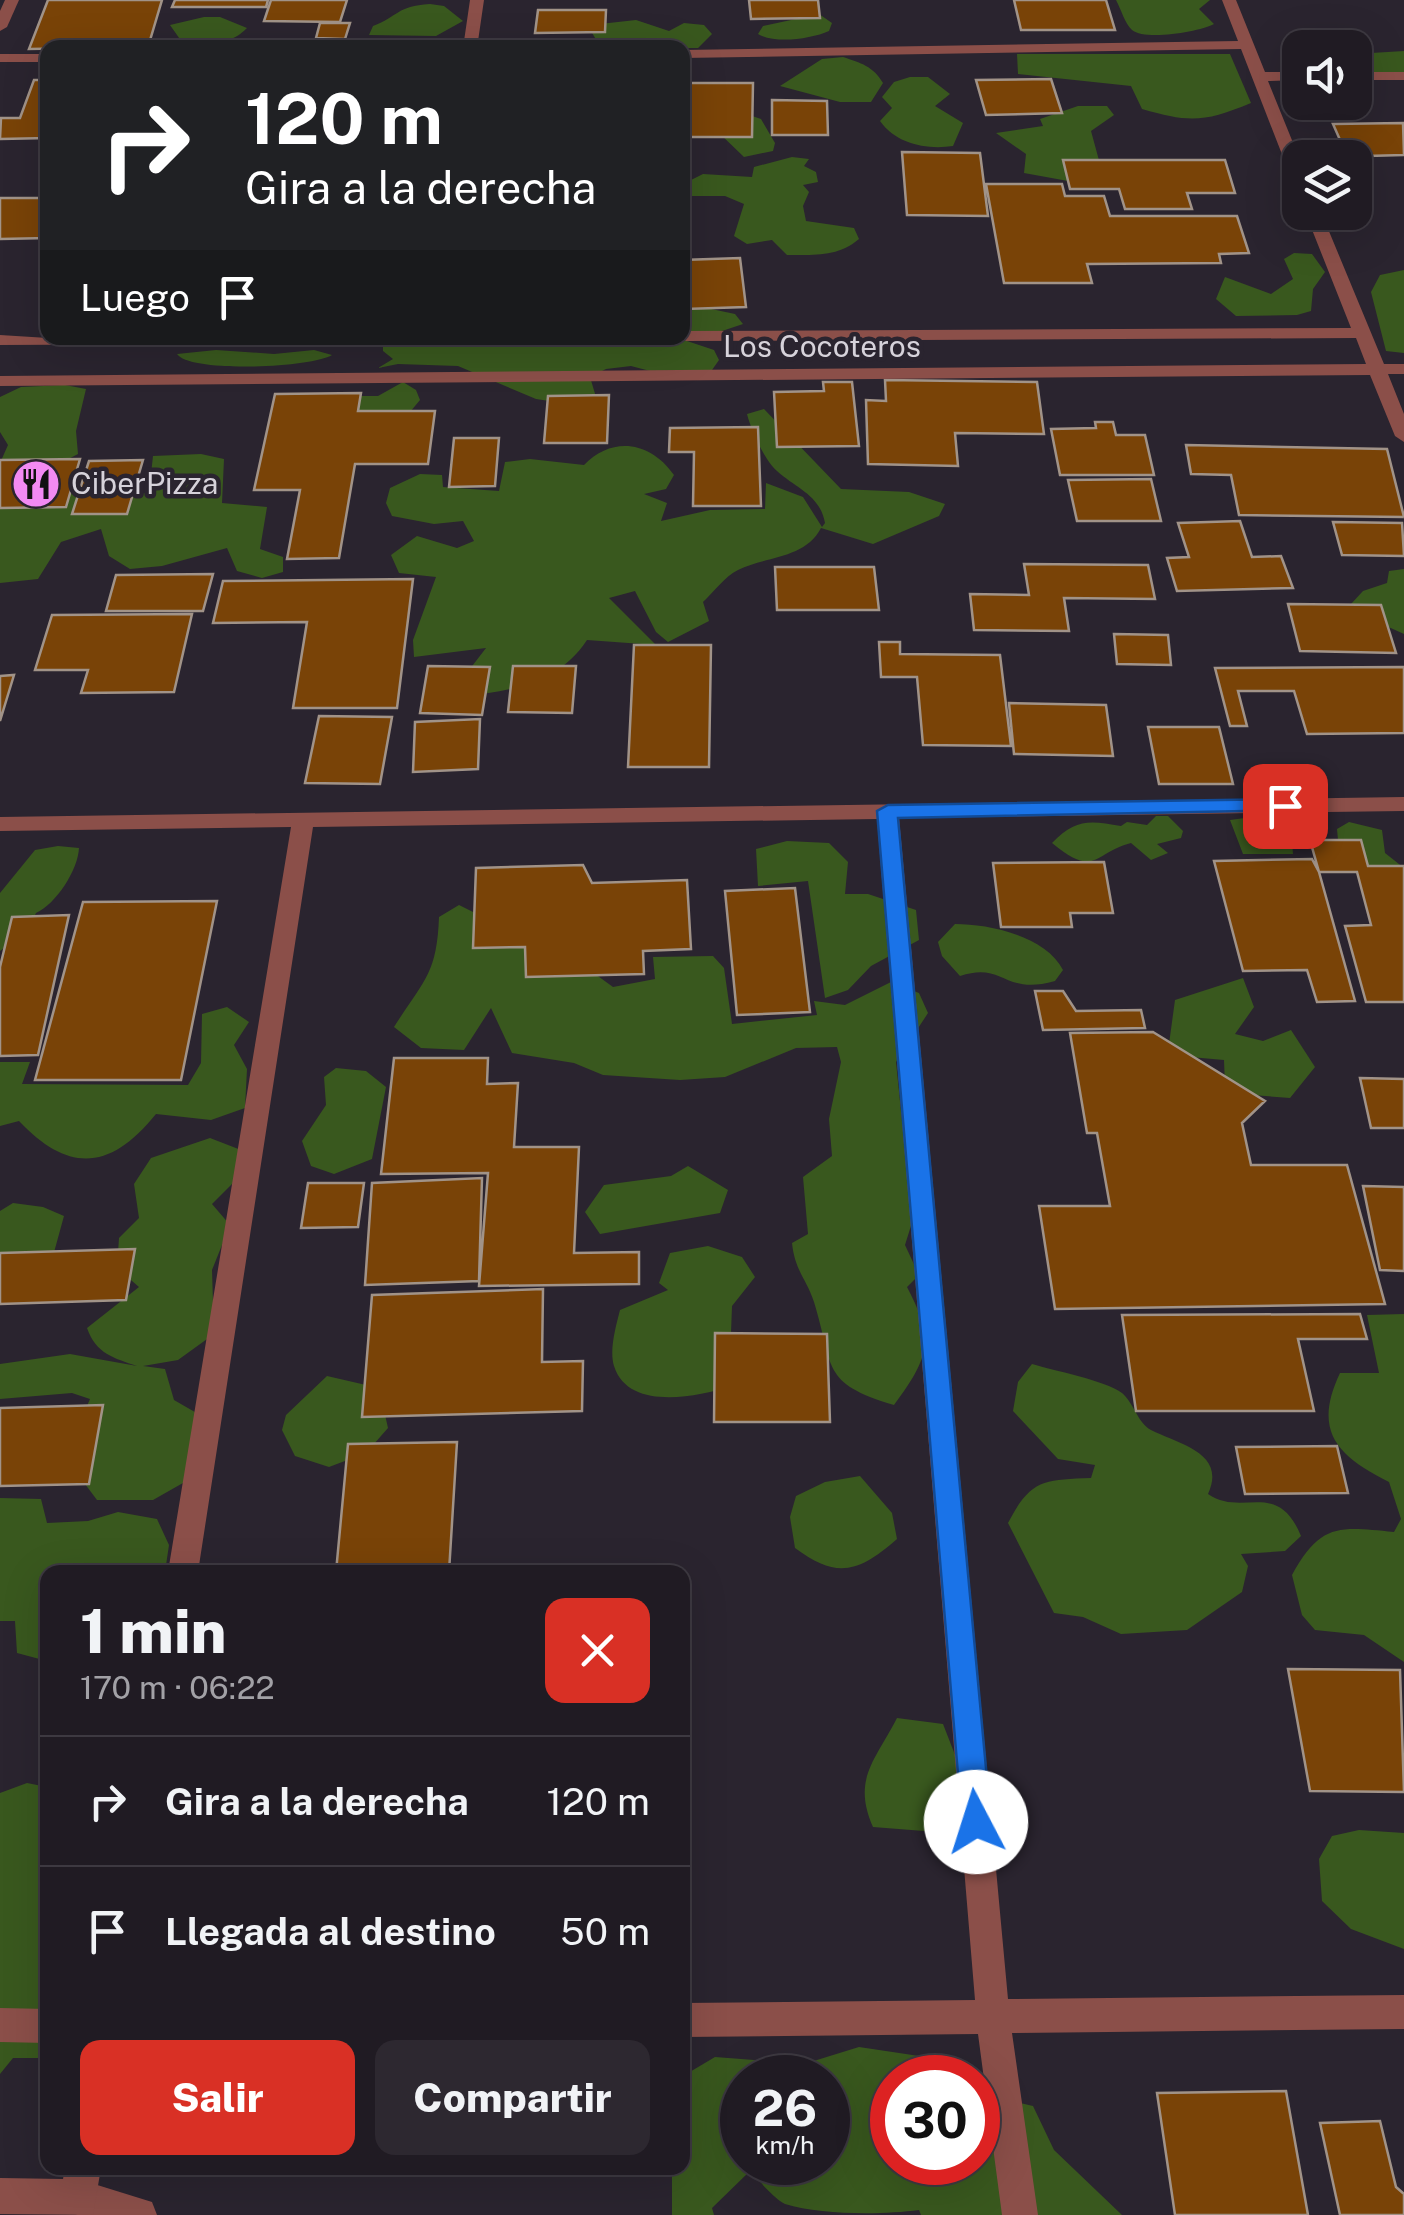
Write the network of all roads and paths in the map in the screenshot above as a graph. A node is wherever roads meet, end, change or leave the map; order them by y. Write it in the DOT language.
graph roads {
  1 [pos="12,0"];
  2 [pos="477,0"];
  3 [pos="1229,0"];
  4 [pos="0,27"];
  5 [pos="471,40"];
  6 [pos="1247,45"];
  7 [pos="690,54"];
  8 [pos="0,58"];
  9 [pos="40,58"];
  10 [pos="1282,76"];
  11 [pos="1372,76"];
  12 [pos="1404,76"];
  13 [pos="1259,77"];
  14 [pos="1284,140"];
  15 [pos="1319,230"];
  16 [pos="1360,333"];
  17 [pos="690,336"];
  18 [pos="0,340"];
  19 [pos="40,340"];
  20 [pos="1404,369"];
  21 [pos="1378,370"];
  22 [pos="0,381"];
  23 [pos="1402,424"];
  24 [pos="1404,804"];
  25 [pos="888,811"];
  26 [pos="303,819"];
  27 [pos="0,824"];
  28 [pos="184,1565"];
  29 [pos="1404,2012"];
  30 [pos="994,2017"];
  31 [pos="690,2020"];
  32 [pos="0,2025"];
  33 [pos="40,2026"];
  34 [pos="79,2193"];
  35 [pos="0,2196"];
  36 [pos="139,2215"];
  37 [pos="1020,2215"];
  1 -- 4 [label="street"];
  2 -- 5 [label="street"];
  3 -- 6 [label="street"];
  6 -- 7 [label="street"];
  6 -- 13 [label="street"];
  8 -- 9 [label="street"];
  10 -- 13 [label="street"];
  11 -- 12 [label="street"];
  13 -- 14 [label="street"];
  15 -- 16 [label="street"];
  16 -- 17 [label="street, Los Cocoteros"];
  16 -- 21 [label="street"];
  18 -- 19 [label="street"];
  20 -- 21 [label="street, Los Cocoteros"];
  21 -- 22 [label="street, Los Cocoteros"];
  21 -- 23 [label="street"];
  24 -- 25 [label="street"];
  25 -- 26 [label="street"];
  25 -- 30 [label="street"];
  26 -- 27 [label="street"];
  26 -- 28 [label="street"];
  29 -- 30 [label="street"];
  30 -- 31 [label="street"];
  30 -- 37 [label="street"];
  32 -- 33 [label="street"];
  34 -- 35 [label="street"];
  34 -- 36 [label="street"];
}
